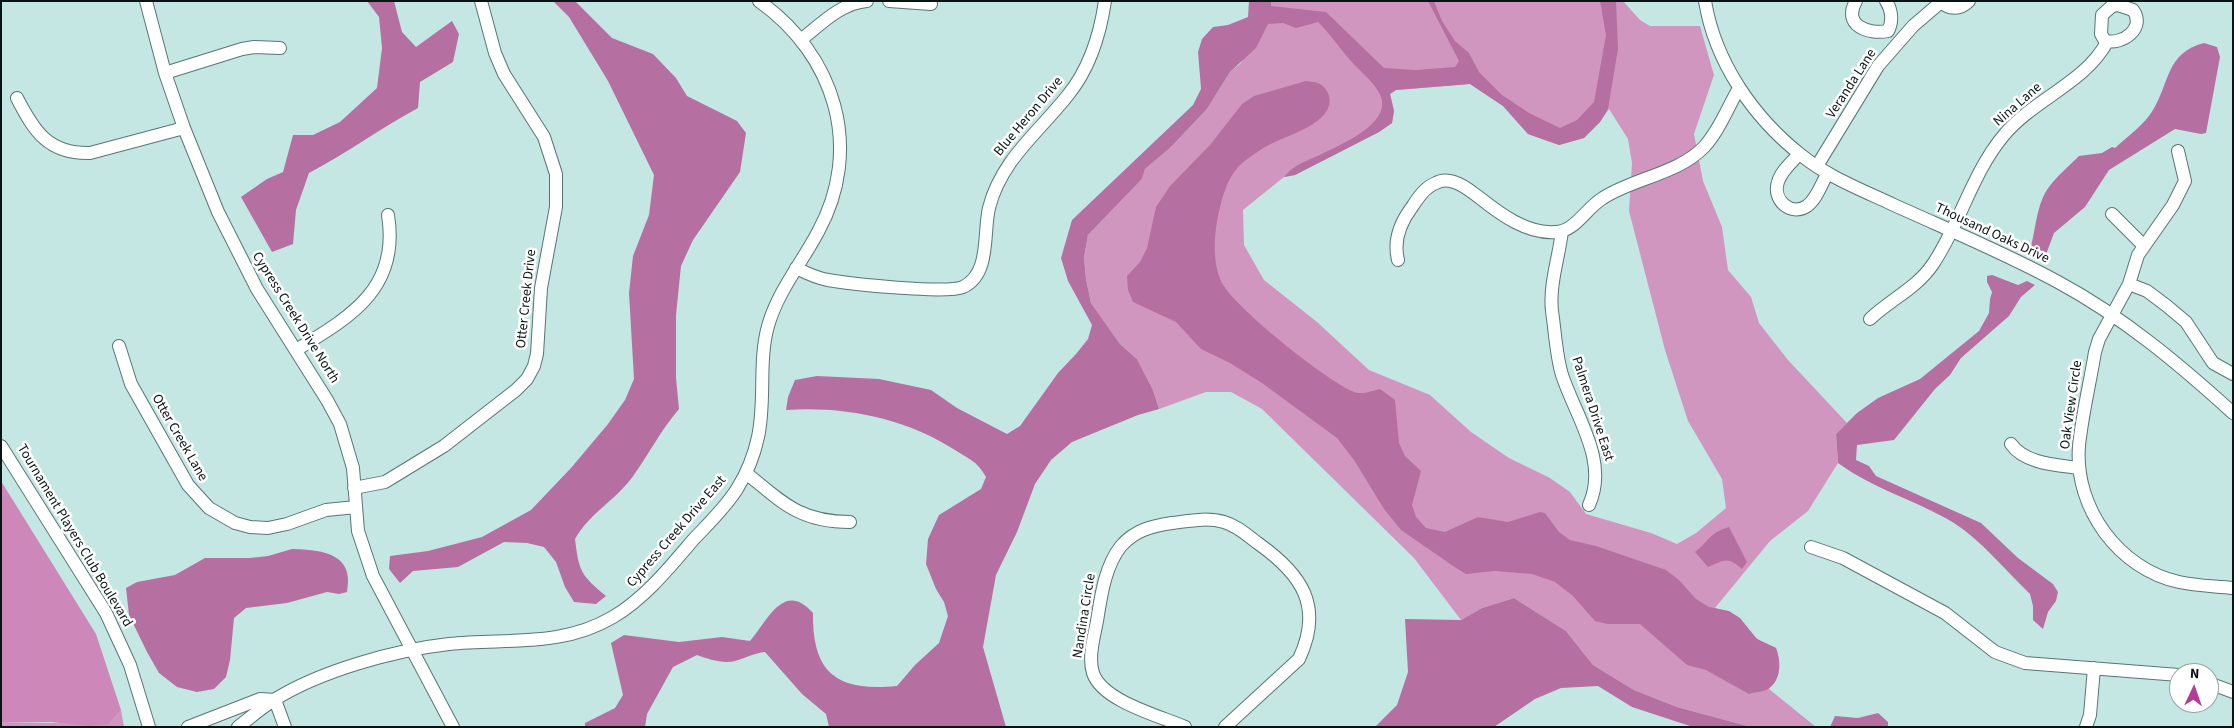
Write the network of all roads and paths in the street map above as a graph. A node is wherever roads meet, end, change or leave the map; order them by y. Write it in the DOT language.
graph roads {
  1 [pos="146,1"];
  2 [pos="481,1"];
  3 [pos="759,1"];
  4 [pos="867,1"];
  5 [pos="888,1"];
  6 [pos="1106,1"];
  7 [pos="1705,1"];
  8 [pos="1856,1"];
  9 [pos="1886,1"];
  10 [pos="1968,1"];
  11 [pos="1940,2"];
  12 [pos="931,4"];
  13 [pos="1888,31"];
  14 [pos="802,39"];
  15 [pos="1899,41"];
  16 [pos="2107,42"];
  17 [pos="280,48"];
  18 [pos="165,73"];
  19 [pos="1739,88"];
  20 [pos="17,98"];
  21 [pos="184,128"];
  22 [pos="2178,151"];
  23 [pos="1799,154"];
  24 [pos="1822,169"];
  25 [pos="2112,214"];
  26 [pos="388,215"];
  27 [pos="1562,232"];
  28 [pos="1953,232"];
  29 [pos="2144,245"];
  30 [pos="1398,260"];
  31 [pos="796,268"];
  32 [pos="2129,284"];
  33 [pos="2113,316"];
  34 [pos="1870,319"];
  35 [pos="119,346"];
  36 [pos="296,350"];
  37 [pos="2233,374"];
  38 [pos="2233,413"];
  39 [pos="2010,444"];
  40 [pos="1,446"];
  41 [pos="2079,468"];
  42 [pos="746,473"];
  43 [pos="354,488"];
  44 [pos="1589,506"];
  45 [pos="356,507"];
  46 [pos="850,522"];
  47 [pos="1811,547"];
  48 [pos="2233,588"];
  49 [pos="412,649"];
  50 [pos="2094,668"];
  51 [pos="2169,674"];
  52 [pos="2219,687"];
  53 [pos="2233,692"];
  54 [pos="275,700"];
  55 [pos="149,727"];
  56 [pos="188,727"];
  57 [pos="238,727"];
  58 [pos="285,727"];
  59 [pos="453,727"];
  60 [pos="1185,727"];
  61 [pos="1225,727"];
  62 [pos="2086,727"];
  1 -- 18 [label="street, Cypress Creek Drive North"];
  2 -- 43 [label="street, Otter Creek Drive"];
  3 -- 14 [label="street, Cypress Creek Drive East"];
  4 -- 14 [label="street"];
  5 -- 12 [label="street"];
  6 -- 31 [label="street, Blue Heron Drive"];
  7 -- 19 [label="street"];
  8 -- 13 [label="street"];
  9 -- 13 [label="street"];
  10 -- 11 [label="street"];
  11 -- 15 [label="street, Veranda Lane"];
  13 -- 15 [label="street"];
  14 -- 31 [label="street, Cypress Creek Drive East"];
  15 -- 24 [label="street, Veranda Lane"];
  16 -- 28 [label="street, Nina Lane"];
  17 -- 18 [label="street"];
  18 -- 21 [label="street, Cypress Creek Drive North"];
  19 -- 23 [label="street, Thousand Oaks Drive"];
  19 -- 27 [label="street"];
  20 -- 21 [label="street"];
  21 -- 36 [label="street, Cypress Creek Drive North"];
  22 -- 29 [label="street, Oak View Circle"];
  23 -- 24 [label="street, Thousand Oaks Drive"];
  23 -- 24 [label="street, Veranda Lane"];
  24 -- 28 [label="street, Thousand Oaks Drive"];
  25 -- 29 [label="street"];
  26 -- 36 [label="street"];
  27 -- 30 [label="street"];
  27 -- 44 [label="street, Palmera Drive East"];
  28 -- 33 [label="street, Thousand Oaks Drive"];
  28 -- 34 [label="street, Nina Lane"];
  29 -- 32 [label="street, Oak View Circle"];
  31 -- 42 [label="street, Cypress Creek Drive East"];
  32 -- 33 [label="street, Oak View Circle"];
  32 -- 37 [label="street"];
  33 -- 38 [label="street, Thousand Oaks Drive"];
  33 -- 41 [label="street, Oak View Circle"];
  35 -- 45 [label="street, Otter Creek Lane"];
  36 -- 43 [label="street, Cypress Creek Drive North"];
  39 -- 41 [label="street"];
  40 -- 55 [label="street, Tournament Players Club Boulevard"];
  41 -- 48 [label="street, Oak View Circle"];
  42 -- 46 [label="street"];
  42 -- 49 [label="street, Cypress Creek Drive East"];
  43 -- 45 [label="street, Cypress Creek Drive North"];
  45 -- 49 [label="street, Cypress Creek Drive North"];
  47 -- 50 [label="street"];
  49 -- 54 [label="street, Cypress Creek Drive East"];
  49 -- 59 [label="street, Cypress Creek Drive North"];
  50 -- 51 [label="street"];
  50 -- 62 [label="street"];
  52 -- 53 [label="street"];
  54 -- 56 [label="street, Cypress Creek Drive East"];
  54 -- 57 [label="street, Cypress Creek Drive East"];
  54 -- 58 [label="street"];
  60 -- 61 [label="street, Nandina Circle"];
}
